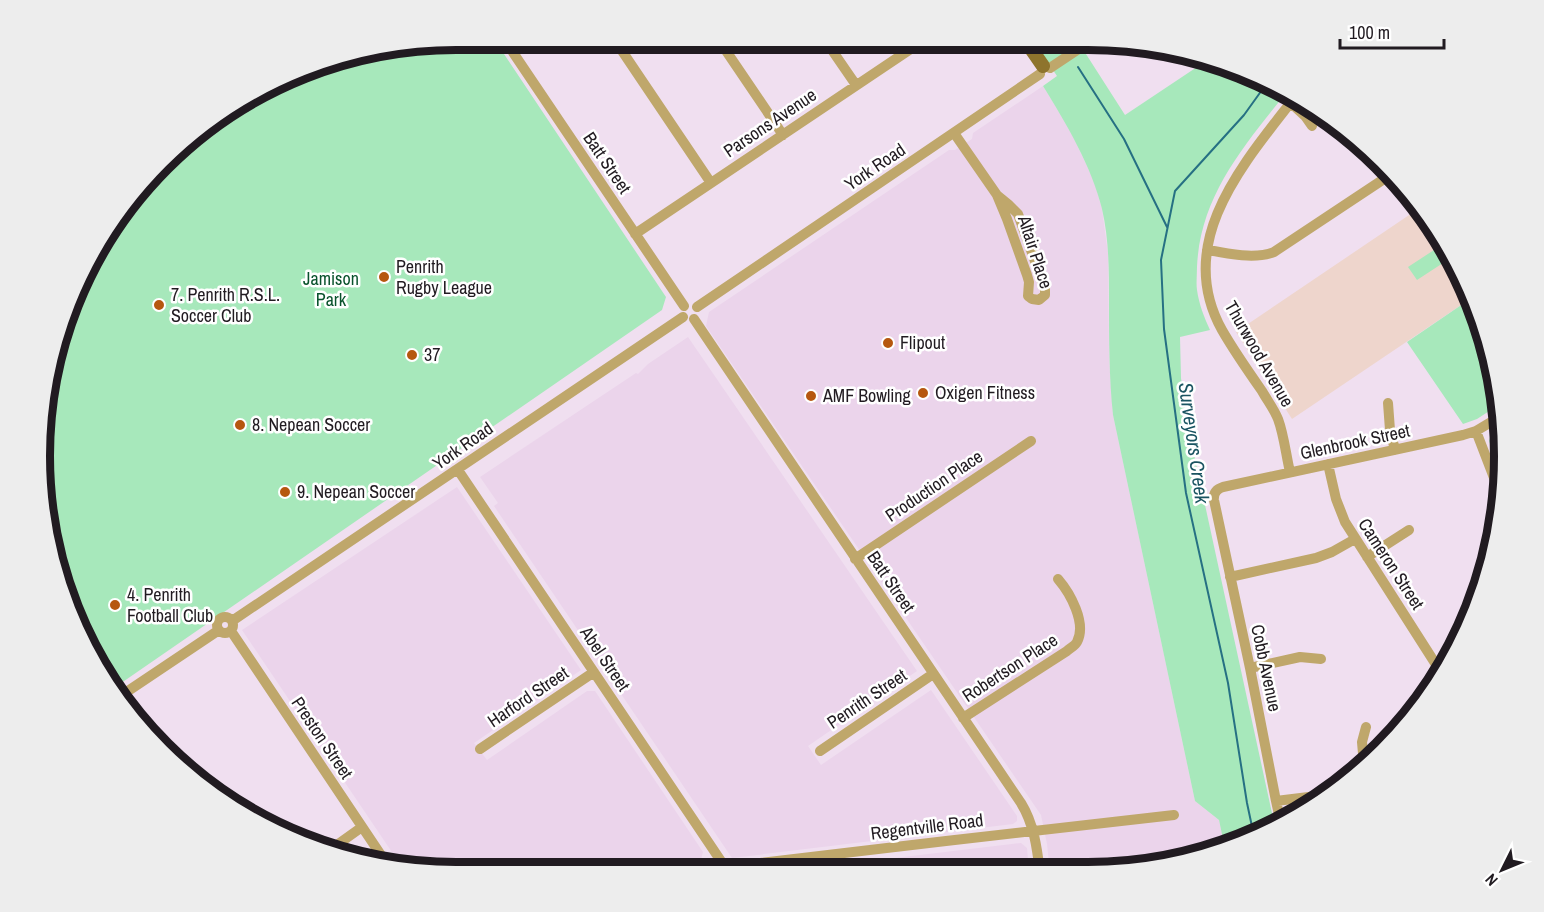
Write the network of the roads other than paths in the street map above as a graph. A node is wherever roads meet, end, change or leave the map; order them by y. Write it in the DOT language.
graph roads {
  1 [pos="511,50"];
  2 [pos="621,50"];
  3 [pos="725,50"];
  4 [pos="832,50"];
  5 [pos="909,50"];
  6 [pos="1032,50"];
  7 [pos="1075,50"];
  8 [pos="1044,69"];
  9 [pos="856,85"];
  10 [pos="1290,104"];
  11 [pos="1300,110"];
  12 [pos="1312,126"];
  13 [pos="954,133"];
  14 [pos="783,135"];
  15 [pos="1385,179"];
  16 [pos="711,183"];
  17 [pos="997,195"];
  18 [pos="635,234"];
  19 [pos="1207,250"];
  20 [pos="697,307"];
  21 [pos="683,311"];
  22 [pos="694,320"];
  23 [pos="1388,403"];
  24 [pos="1493,421"];
  25 [pos="1476,431"];
  26 [pos="1031,441"];
  27 [pos="1395,450"];
  28 [pos="1328,464"];
  29 [pos="458,470"];
  30 [pos="1290,472"];
  31 [pos="1494,478"];
  32 [pos="1214,493"];
  33 [pos="1409,530"];
  34 [pos="1355,538"];
  35 [pos="1367,557"];
  36 [pos="855,559"];
  37 [pos="1230,577"];
  38 [pos="1058,579"];
  39 [pos="231,626"];
  40 [pos="1321,658"];
  41 [pos="1436,665"];
  42 [pos="1250,668"];
  43 [pos="594,672"];
  44 [pos="933,674"];
  45 [pos="126,692"];
  46 [pos="963,718"];
  47 [pos="1366,727"];
  48 [pos="480,749"];
  49 [pos="820,751"];
  50 [pos="1363,755"];
  51 [pos="1309,797"];
  52 [pos="1276,801"];
  53 [pos="1174,815"];
  54 [pos="1279,815"];
  55 [pos="362,827"];
  56 [pos="1033,830"];
  57 [pos="337,845"];
  58 [pos="381,856"];
  59 [pos="722,862"];
  60 [pos="767,862"];
  61 [pos="1038,862"];
  1 -- 18 [label="street, Batt Street"];
  2 -- 16 [label="street"];
  3 -- 14 [label="street"];
  4 -- 9 [label="street"];
  5 -- 9 [label="street, Parsons Avenue"];
  6 -- 8 [label="main road"];
  7 -- 8 [label="street, York Road"];
  8 -- 13 [label="street, York Road"];
  9 -- 14 [label="street, Parsons Avenue"];
  10 -- 19 [label="street, Thurwood Avenue"];
  11 -- 12 [label="street"];
  13 -- 17 [label="street, Altair Place"];
  13 -- 20 [label="street, York Road"];
  14 -- 16 [label="street, Parsons Avenue"];
  15 -- 19 [label="street"];
  16 -- 18 [label="street, Parsons Avenue"];
  17 -- 17 [label="street, Altair Place"];
  18 -- 21 [label="street, Batt Street"];
  19 -- 30 [label="street, Thurwood Avenue"];
  20 -- 21 [label="street"];
  20 -- 22 [label="street"];
  21 -- 22 [label="street"];
  21 -- 29 [label="street, York Road"];
  22 -- 36 [label="street, Batt Street"];
  23 -- 27 [label="street"];
  24 -- 25 [label="street, Glenbrook Street"];
  25 -- 27 [label="street, Glenbrook Street"];
  25 -- 31 [label="street"];
  26 -- 36 [label="street, Production Place"];
  27 -- 28 [label="street, Glenbrook Street"];
  28 -- 30 [label="street, Glenbrook Street"];
  28 -- 34 [label="street, Cameron Street"];
  29 -- 39 [label="street, York Road"];
  29 -- 43 [label="street, Abel Street"];
  30 -- 32 [label="street, Glenbrook Street"];
  32 -- 37 [label="street, Cobb Avenue"];
  33 -- 35 [label="street"];
  34 -- 35 [label="street, Cameron Street"];
  34 -- 37 [label="street"];
  35 -- 41 [label="street, Cameron Street"];
  36 -- 44 [label="street, Batt Street"];
  37 -- 42 [label="street, Cobb Avenue"];
  38 -- 46 [label="street, Robertson Place"];
  39 -- 45 [label="street"];
  39 -- 55 [label="street, Preston Street"];
  40 -- 42 [label="street"];
  42 -- 52 [label="street, Cobb Avenue"];
  43 -- 48 [label="street, Harford Street"];
  43 -- 59 [label="street, Abel Street"];
  44 -- 46 [label="street, Batt Street"];
  44 -- 49 [label="street, Penrith Street"];
  46 -- 56 [label="street, Batt Street"];
  47 -- 50 [label="street"];
  51 -- 52 [label="street"];
  52 -- 54 [label="street, Cobb Avenue"];
  53 -- 56 [label="street, Regentville Road"];
  55 -- 57 [label="street"];
  55 -- 58 [label="street, Preston Street"];
  56 -- 60 [label="street, Regentville Road"];
  56 -- 61 [label="street, Batt Street"];
}
